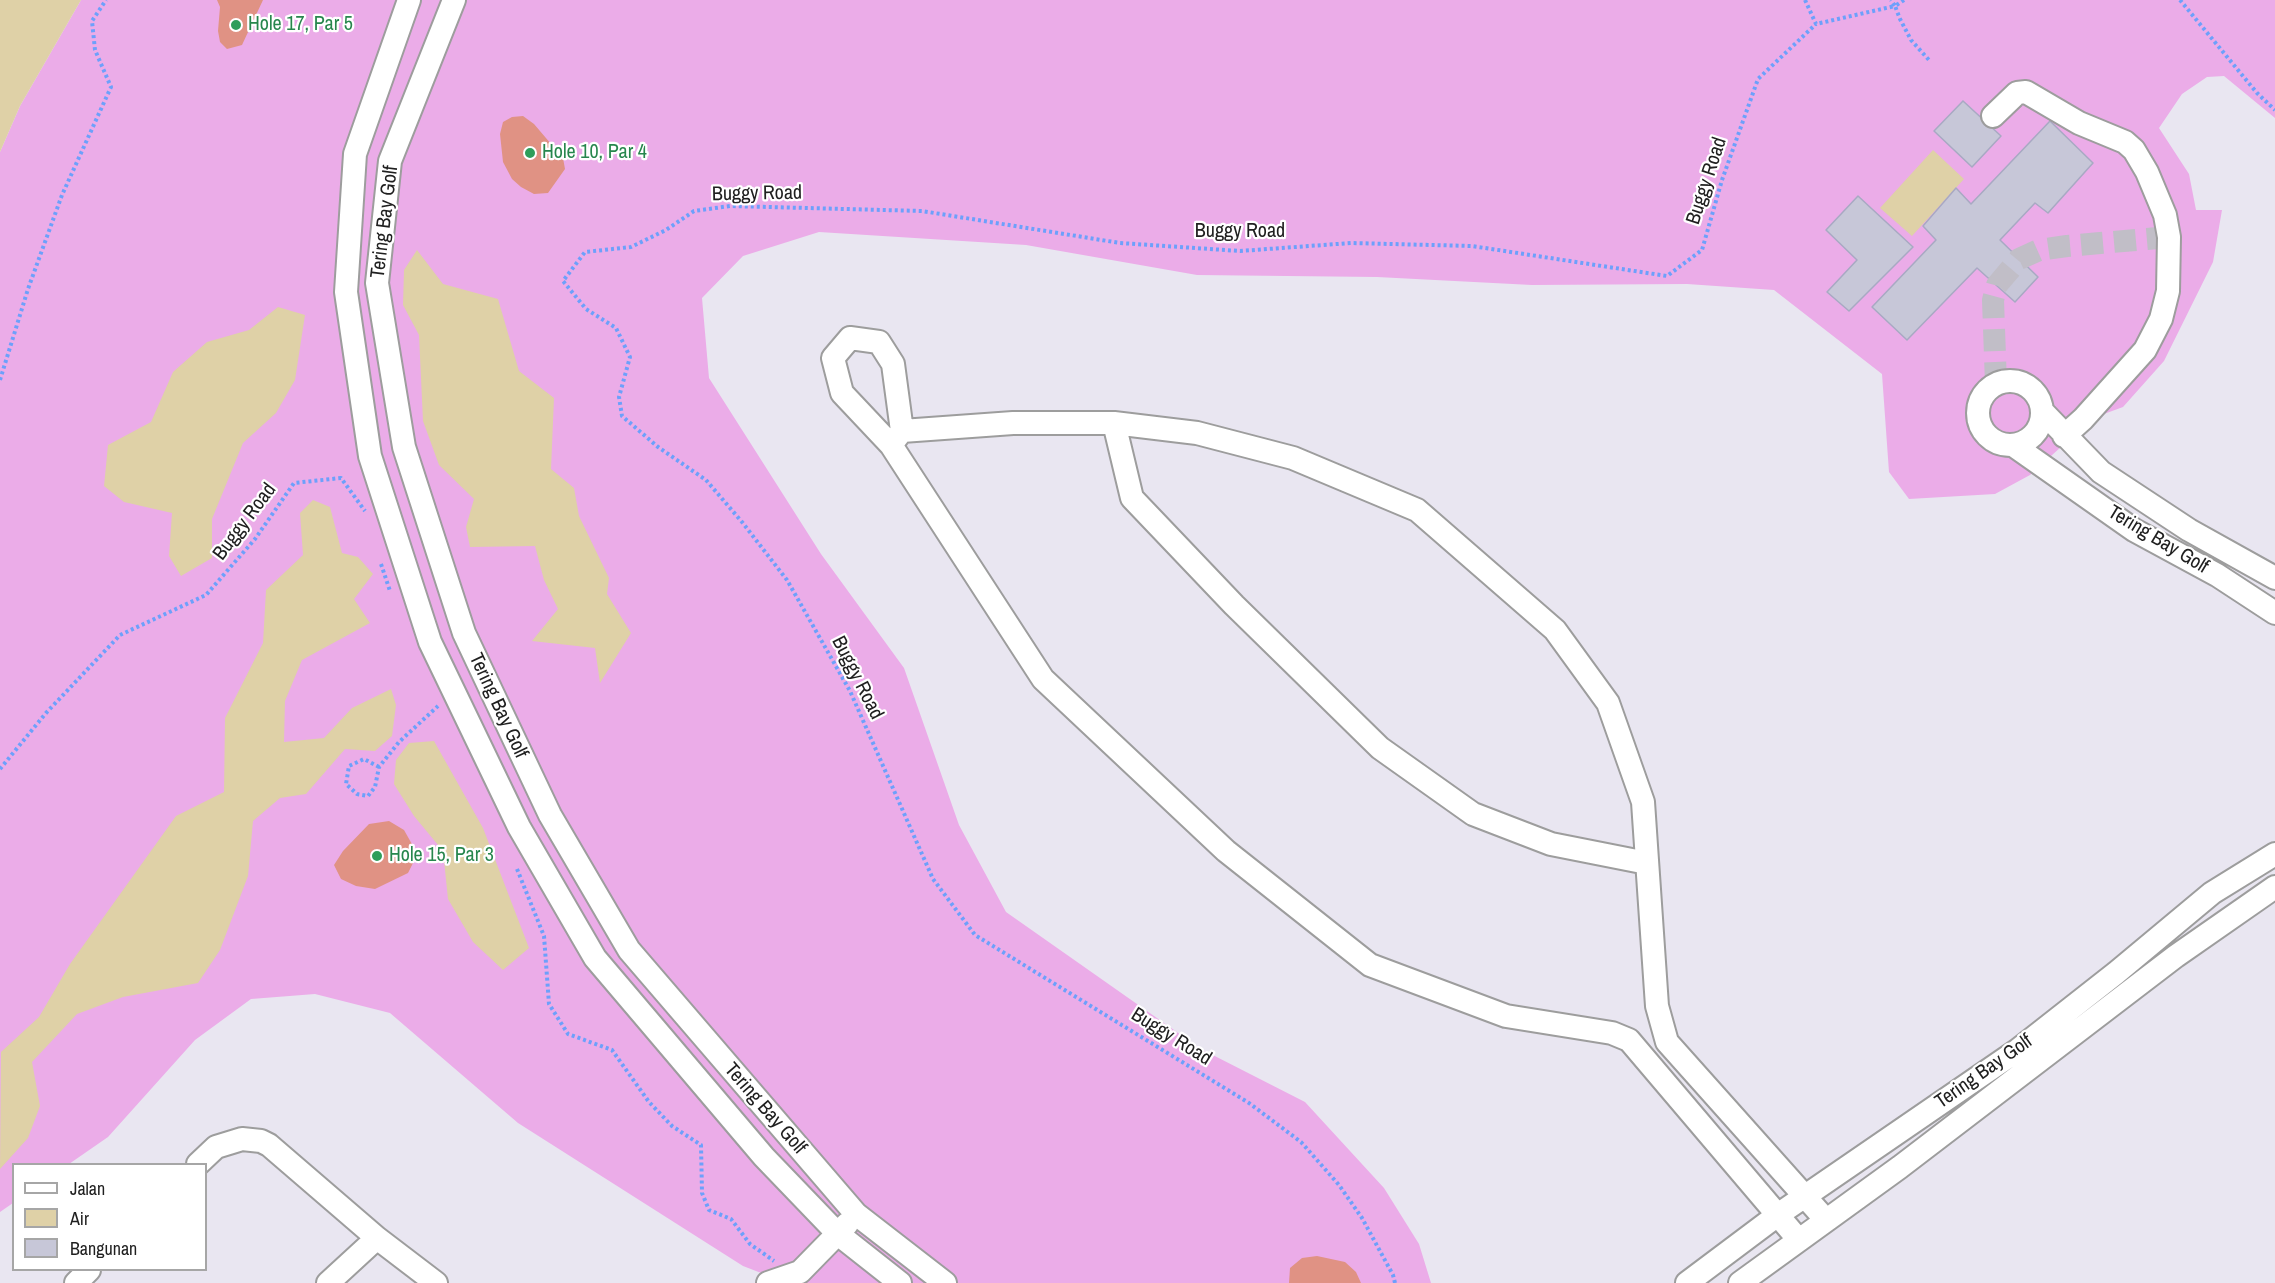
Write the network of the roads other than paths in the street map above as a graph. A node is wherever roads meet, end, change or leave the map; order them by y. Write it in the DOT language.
graph roads {
  1 [pos="409,0"];
  2 [pos="454,0"];
  3 [pos="1993,116"];
  4 [pos="2042,411"];
  5 [pos="1114,423"];
  6 [pos="2064,436"];
  7 [pos="2013,445"];
  8 [pos="2229,555"];
  9 [pos="2217,575"];
  10 [pos="2275,578"];
  11 [pos="2275,613"];
  12 [pos="2275,854"];
  13 [pos="1647,863"];
  14 [pos="2275,887"];
  15 [pos="199,1163"];
  16 [pos="1806,1195"];
  17 [pos="856,1214"];
  18 [pos="1779,1214"];
  19 [pos="1825,1219"];
  20 [pos="838,1234"];
  21 [pos="377,1238"];
  22 [pos="1798,1239"];
  23 [pos="87,1271"];
  24 [pos="75,1283"];
  25 [pos="328,1283"];
  26 [pos="436,1283"];
  27 [pos="768,1283"];
  28 [pos="900,1283"];
  29 [pos="945,1283"];
  30 [pos="1687,1283"];
  31 [pos="1740,1283"];
  1 -- 20 [label="street, Tering Bay Golf"];
  2 -- 17 [label="street, Tering Bay Golf"];
  3 -- 6 [label="street"];
  4 -- 6 [label="street, Tering Bay Golf"];
  4 -- 7 [label="street"];
  4 -- 7 [label="street, Tering Bay Golf"];
  5 -- 13 [label="street"];
  5 -- 13 [label="street"];
  5 -- 18 [label="street"];
  6 -- 8 [label="street, Tering Bay Golf"];
  7 -- 9 [label="street, Tering Bay Golf"];
  8 -- 9 [label="street"];
  8 -- 10 [label="street, Tering Bay Golf"];
  9 -- 11 [label="street, Tering Bay Golf"];
  12 -- 16 [label="street, Tering Bay Golf"];
  13 -- 16 [label="street"];
  14 -- 19 [label="street, Tering Bay Golf"];
  15 -- 21 [label="street"];
  16 -- 18 [label="street, Tering Bay Golf"];
  16 -- 19 [label="street"];
  17 -- 20 [label="street"];
  17 -- 29 [label="street, Tering Bay Golf"];
  18 -- 22 [label="street"];
  18 -- 30 [label="street, Tering Bay Golf"];
  19 -- 22 [label="street, Tering Bay Golf"];
  20 -- 27 [label="street"];
  20 -- 28 [label="street, Tering Bay Golf"];
  21 -- 25 [label="street"];
  21 -- 26 [label="street"];
  22 -- 31 [label="street, Tering Bay Golf"];
  23 -- 24 [label="street"];
}
